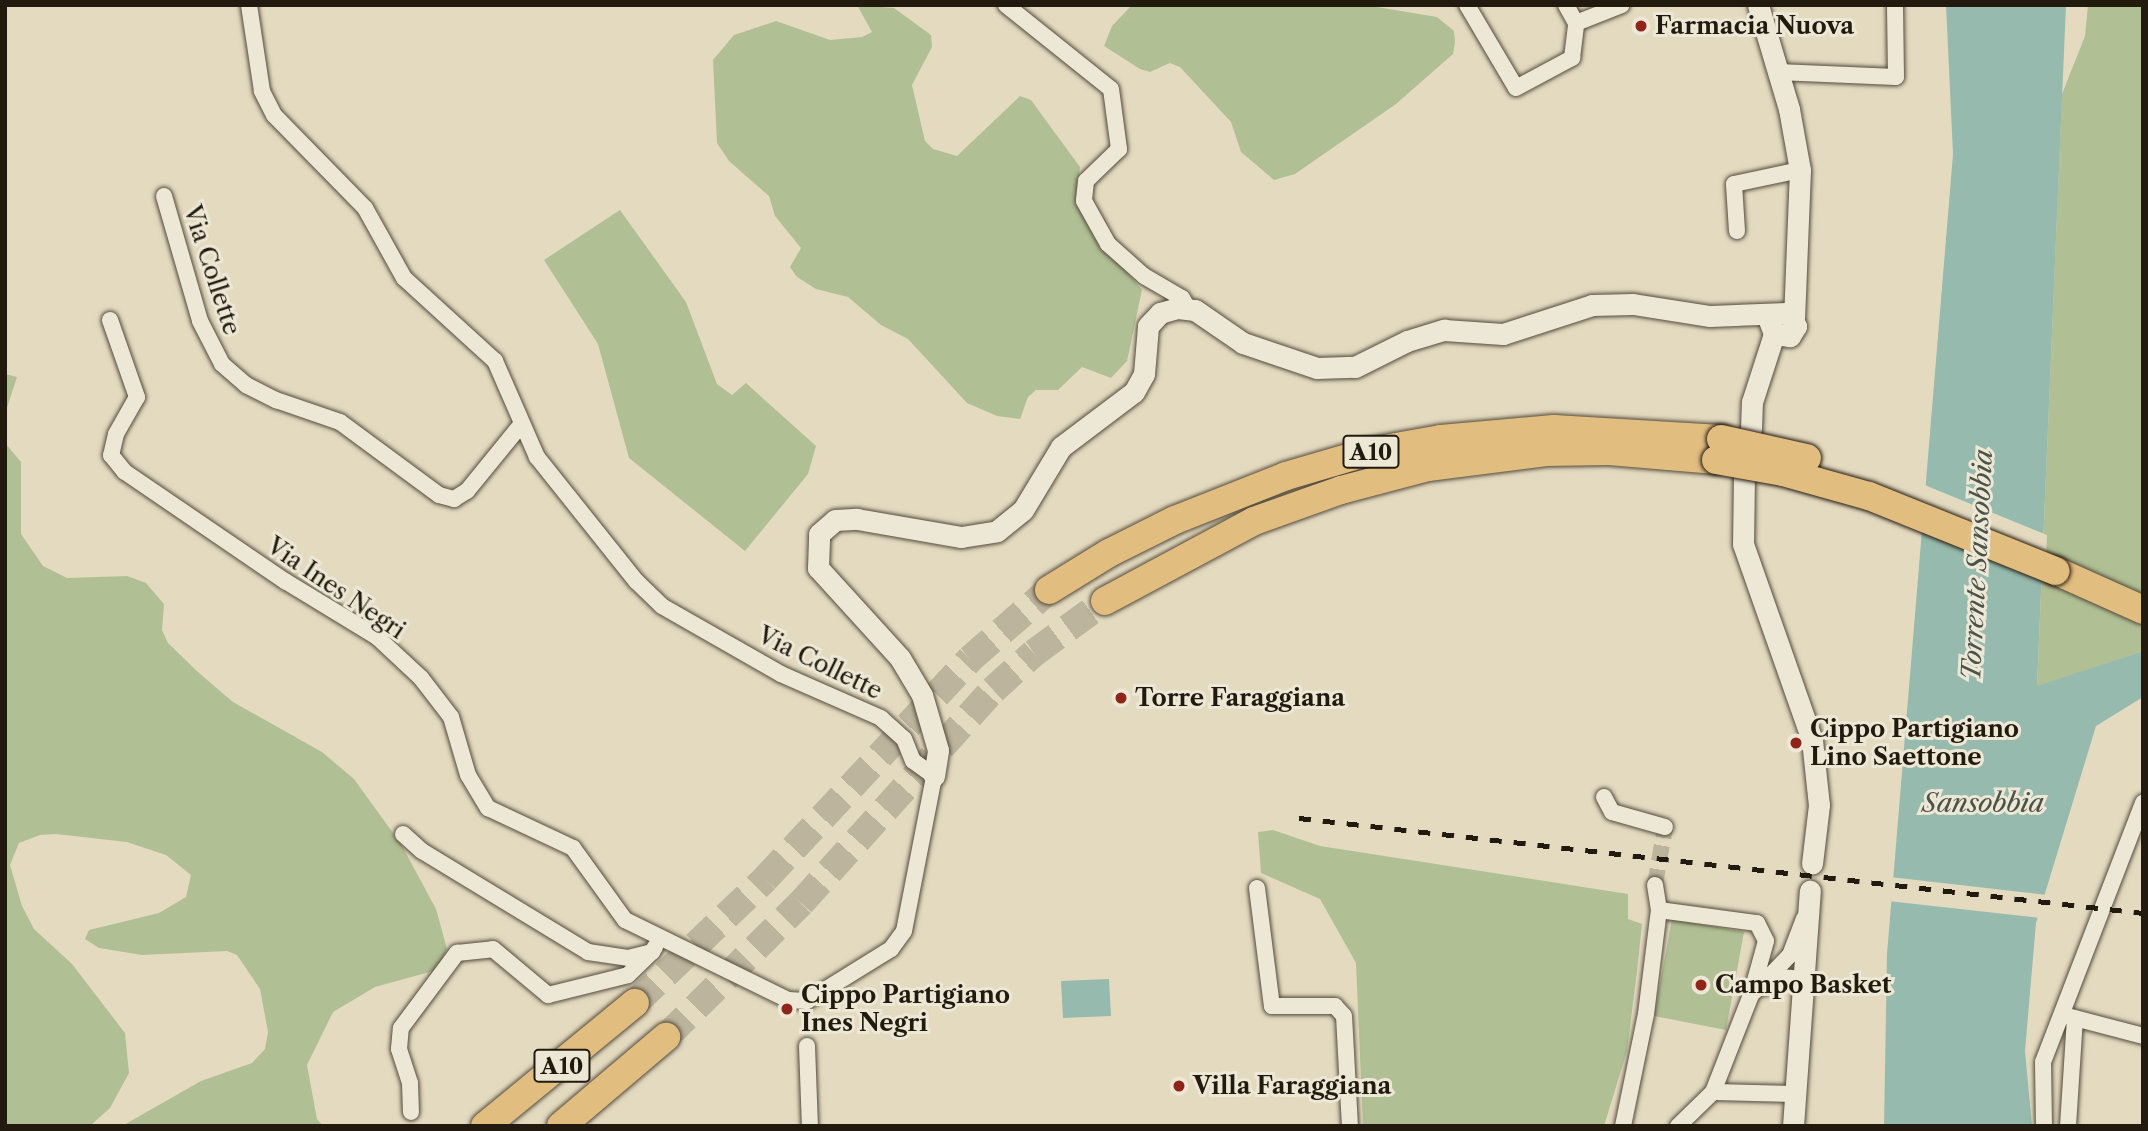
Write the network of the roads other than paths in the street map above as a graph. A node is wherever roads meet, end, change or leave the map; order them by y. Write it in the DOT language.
graph roads {
  1 [pos="249,5"];
  2 [pos="1006,5"];
  3 [pos="1467,5"];
  4 [pos="1566,5"];
  5 [pos="1622,5"];
  6 [pos="1758,5"];
  7 [pos="1895,5"];
  8 [pos="1576,23"];
  9 [pos="1778,72"];
  10 [pos="1800,170"];
  11 [pos="164,195"];
  12 [pos="1737,232"];
  13 [pos="1188,308"];
  14 [pos="110,320"];
  15 [pos="1779,325"];
  16 [pos="1751,424"];
  17 [pos="520,426"];
  18 [pos="1719,450"];
  19 [pos="1744,475"];
  20 [pos="1049,590"];
  21 [pos="2143,590"];
  22 [pos="1105,601"];
  23 [pos="2143,610"];
  24 [pos="934,776"];
  25 [pos="1604,797"];
  26 [pos="2143,803"];
  27 [pos="1665,827"];
  28 [pos="403,834"];
  29 [pos="1812,864"];
  30 [pos="1655,886"];
  31 [pos="1257,888"];
  32 [pos="1809,899"];
  33 [pos="1659,910"];
  34 [pos="655,945"];
  35 [pos="1776,968"];
  36 [pos="1804,973"];
  37 [pos="1751,995"];
  38 [pos="635,1003"];
  39 [pos="2068,1016"];
  40 [pos="2143,1036"];
  41 [pos="666,1037"];
  42 [pos="807,1046"];
  43 [pos="1713,1092"];
  44 [pos="1795,1094"];
  45 [pos="411,1112"];
  46 [pos="485,1126"];
  47 [pos="561,1126"];
  48 [pos="810,1126"];
  49 [pos="1350,1126"];
  50 [pos="1623,1126"];
  51 [pos="1678,1126"];
  52 [pos="1793,1126"];
  53 [pos="2044,1126"];
  54 [pos="2068,1126"];
  1 -- 17 [label="street, Via Collette"];
  2 -- 13 [label="street"];
  3 -- 8 [label="street"];
  4 -- 8 [label="street"];
  5 -- 8 [label="street"];
  6 -- 9 [label="street"];
  7 -- 9 [label="street"];
  9 -- 10 [label="street"];
  10 -- 12 [label="street"];
  10 -- 15 [label="street"];
  11 -- 17 [label="street, Via Collette"];
  13 -- 15 [label="street"];
  13 -- 24 [label="street"];
  14 -- 34 [label="street, Via Ines Negri"];
  15 -- 16 [label="street"];
  17 -- 24 [label="street, Via Collette"];
  18 -- 20 [label="highway, A10"];
  18 -- 21 [label="highway, A10, bridge"];
  18 -- 22 [label="highway, A10"];
  18 -- 23 [label="highway, A10, bridge"];
  19 -- 29 [label="street"];
  24 -- 34 [label="street, Via Ines Negri"];
  25 -- 27 [label="street"];
  26 -- 39 [label="street"];
  28 -- 34 [label="street"];
  30 -- 33 [label="street"];
  31 -- 49 [label="street"];
  32 -- 35 [label="street"];
  32 -- 36 [label="street"];
  33 -- 37 [label="street"];
  33 -- 50 [label="street"];
  34 -- 45 [label="street"];
  35 -- 36 [label="street"];
  35 -- 37 [label="street"];
  36 -- 37 [label="street"];
  36 -- 44 [label="street"];
  37 -- 43 [label="street"];
  38 -- 46 [label="highway, A10"];
  39 -- 40 [label="street"];
  39 -- 53 [label="street"];
  39 -- 54 [label="street"];
  41 -- 47 [label="highway, A10"];
  42 -- 48 [label="street"];
  43 -- 44 [label="street"];
  43 -- 51 [label="street"];
  44 -- 52 [label="street"];
}
